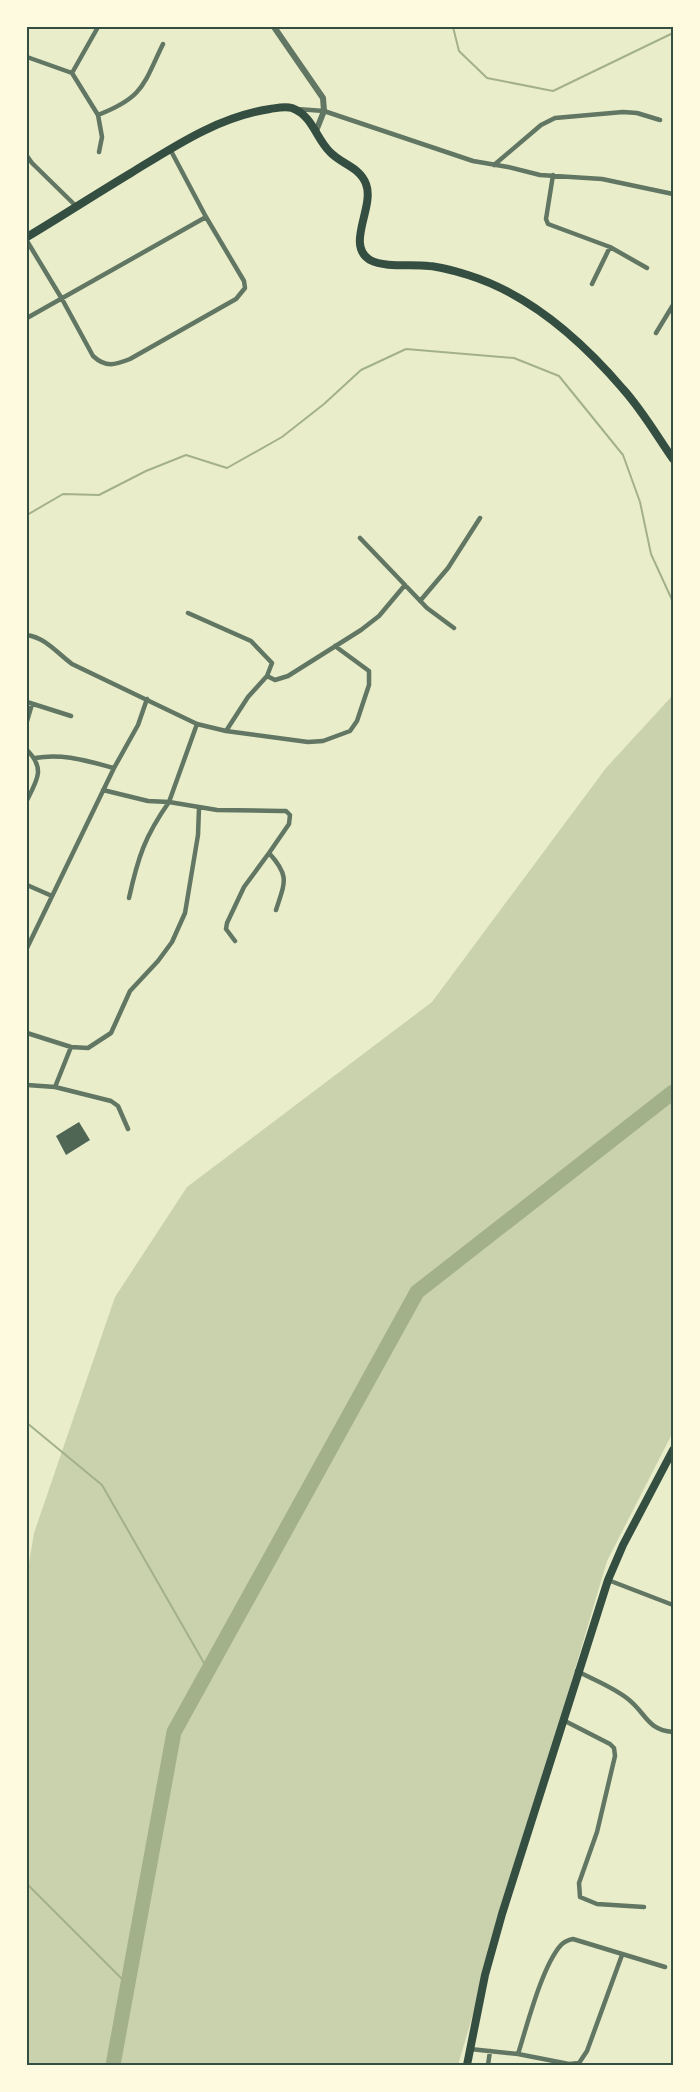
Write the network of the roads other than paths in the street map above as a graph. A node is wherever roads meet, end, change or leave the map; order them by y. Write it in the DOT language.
graph roads {
  1 [pos="98,27"];
  2 [pos="274,27"];
  3 [pos="163,44"];
  4 [pos="27,57"];
  5 [pos="72,73"];
  6 [pos="294,109"];
  7 [pos="324,111"];
  8 [pos="98,115"];
  9 [pos="660,120"];
  10 [pos="316,131"];
  11 [pos="170,149"];
  12 [pos="99,152"];
  13 [pos="27,156"];
  14 [pos="494,165"];
  15 [pos="553,175"];
  16 [pos="673,194"];
  17 [pos="77,207"];
  18 [pos="206,217"];
  19 [pos="27,239"];
  20 [pos="610,247"];
  21 [pos="647,268"];
  22 [pos="592,284"];
  23 [pos="62,299"];
  24 [pos="673,306"];
  25 [pos="27,318"];
  26 [pos="656,333"];
  27 [pos="673,459"];
  28 [pos="480,518"];
  29 [pos="360,537"];
  30 [pos="405,585"];
  31 [pos="420,602"];
  32 [pos="188,613"];
  33 [pos="454,628"];
  34 [pos="27,635"];
  35 [pos="335,646"];
  36 [pos="267,676"];
  37 [pos="147,699"];
  38 [pos="29,703"];
  39 [pos="71,716"];
  40 [pos="27,721"];
  41 [pos="197,724"];
  42 [pos="226,731"];
  43 [pos="27,750"];
  44 [pos="35,758"];
  45 [pos="114,768"];
  46 [pos="103,790"];
  47 [pos="27,800"];
  48 [pos="169,802"];
  49 [pos="199,808"];
  50 [pos="269,853"];
  51 [pos="27,885"];
  52 [pos="52,896"];
  53 [pos="129,898"];
  54 [pos="276,910"];
  55 [pos="235,941"];
  56 [pos="27,948"];
  57 [pos="27,1033"];
  58 [pos="71,1047"];
  59 [pos="27,1085"];
  60 [pos="55,1087"];
  61 [pos="128,1129"];
  62 [pos="673,1450"];
  63 [pos="608,1580"];
  64 [pos="673,1605"];
  65 [pos="577,1671"];
  66 [pos="563,1720"];
  67 [pos="673,1732"];
  68 [pos="644,1907"];
  69 [pos="622,1955"];
  70 [pos="665,1967"];
  71 [pos="470,2049"];
  72 [pos="490,2051"];
  73 [pos="518,2054"];
  74 [pos="467,2065"];
  75 [pos="488,2065"];
  1 -- 5 [label="street"];
  2 -- 7 [label="street"];
  3 -- 8 [label="street"];
  4 -- 5 [label="street"];
  5 -- 8 [label="street"];
  6 -- 7 [label="street"];
  6 -- 10 [label="main road"];
  6 -- 11 [label="main road"];
  7 -- 10 [label="street"];
  7 -- 14 [label="street"];
  8 -- 12 [label="street"];
  9 -- 14 [label="street"];
  10 -- 27 [label="main road"];
  11 -- 17 [label="main road"];
  11 -- 18 [label="street"];
  13 -- 17 [label="street"];
  14 -- 15 [label="street"];
  15 -- 16 [label="street"];
  15 -- 20 [label="street"];
  17 -- 19 [label="main road"];
  18 -- 23 [label="street"];
  18 -- 23 [label="street"];
  19 -- 23 [label="street"];
  20 -- 21 [label="street"];
  20 -- 22 [label="street"];
  23 -- 25 [label="street"];
  24 -- 26 [label="street"];
  28 -- 31 [label="street"];
  29 -- 30 [label="street"];
  30 -- 31 [label="street"];
  30 -- 35 [label="street"];
  31 -- 33 [label="street"];
  32 -- 36 [label="street"];
  34 -- 37 [label="street"];
  35 -- 36 [label="street"];
  35 -- 42 [label="street"];
  36 -- 42 [label="street"];
  37 -- 41 [label="street"];
  37 -- 45 [label="street"];
  38 -- 39 [label="street"];
  38 -- 40 [label="street"];
  41 -- 42 [label="street"];
  41 -- 48 [label="street"];
  43 -- 44 [label="street"];
  44 -- 45 [label="street"];
  44 -- 47 [label="street"];
  45 -- 46 [label="street"];
  46 -- 48 [label="street"];
  46 -- 52 [label="street"];
  48 -- 49 [label="street"];
  48 -- 53 [label="street"];
  49 -- 50 [label="street"];
  49 -- 58 [label="street"];
  50 -- 54 [label="street"];
  50 -- 55 [label="street"];
  51 -- 52 [label="street"];
  52 -- 56 [label="street"];
  57 -- 58 [label="street"];
  58 -- 60 [label="street"];
  59 -- 60 [label="street"];
  60 -- 61 [label="street"];
  62 -- 63 [label="main road"];
  63 -- 64 [label="street"];
  63 -- 65 [label="main road"];
  65 -- 66 [label="main road"];
  65 -- 67 [label="street"];
  66 -- 68 [label="street"];
  66 -- 71 [label="main road"];
  69 -- 70 [label="street"];
  69 -- 73 [label="street"];
  69 -- 73 [label="street"];
  71 -- 72 [label="street"];
  71 -- 74 [label="main road"];
  72 -- 73 [label="street"];
  72 -- 75 [label="street"];
}
